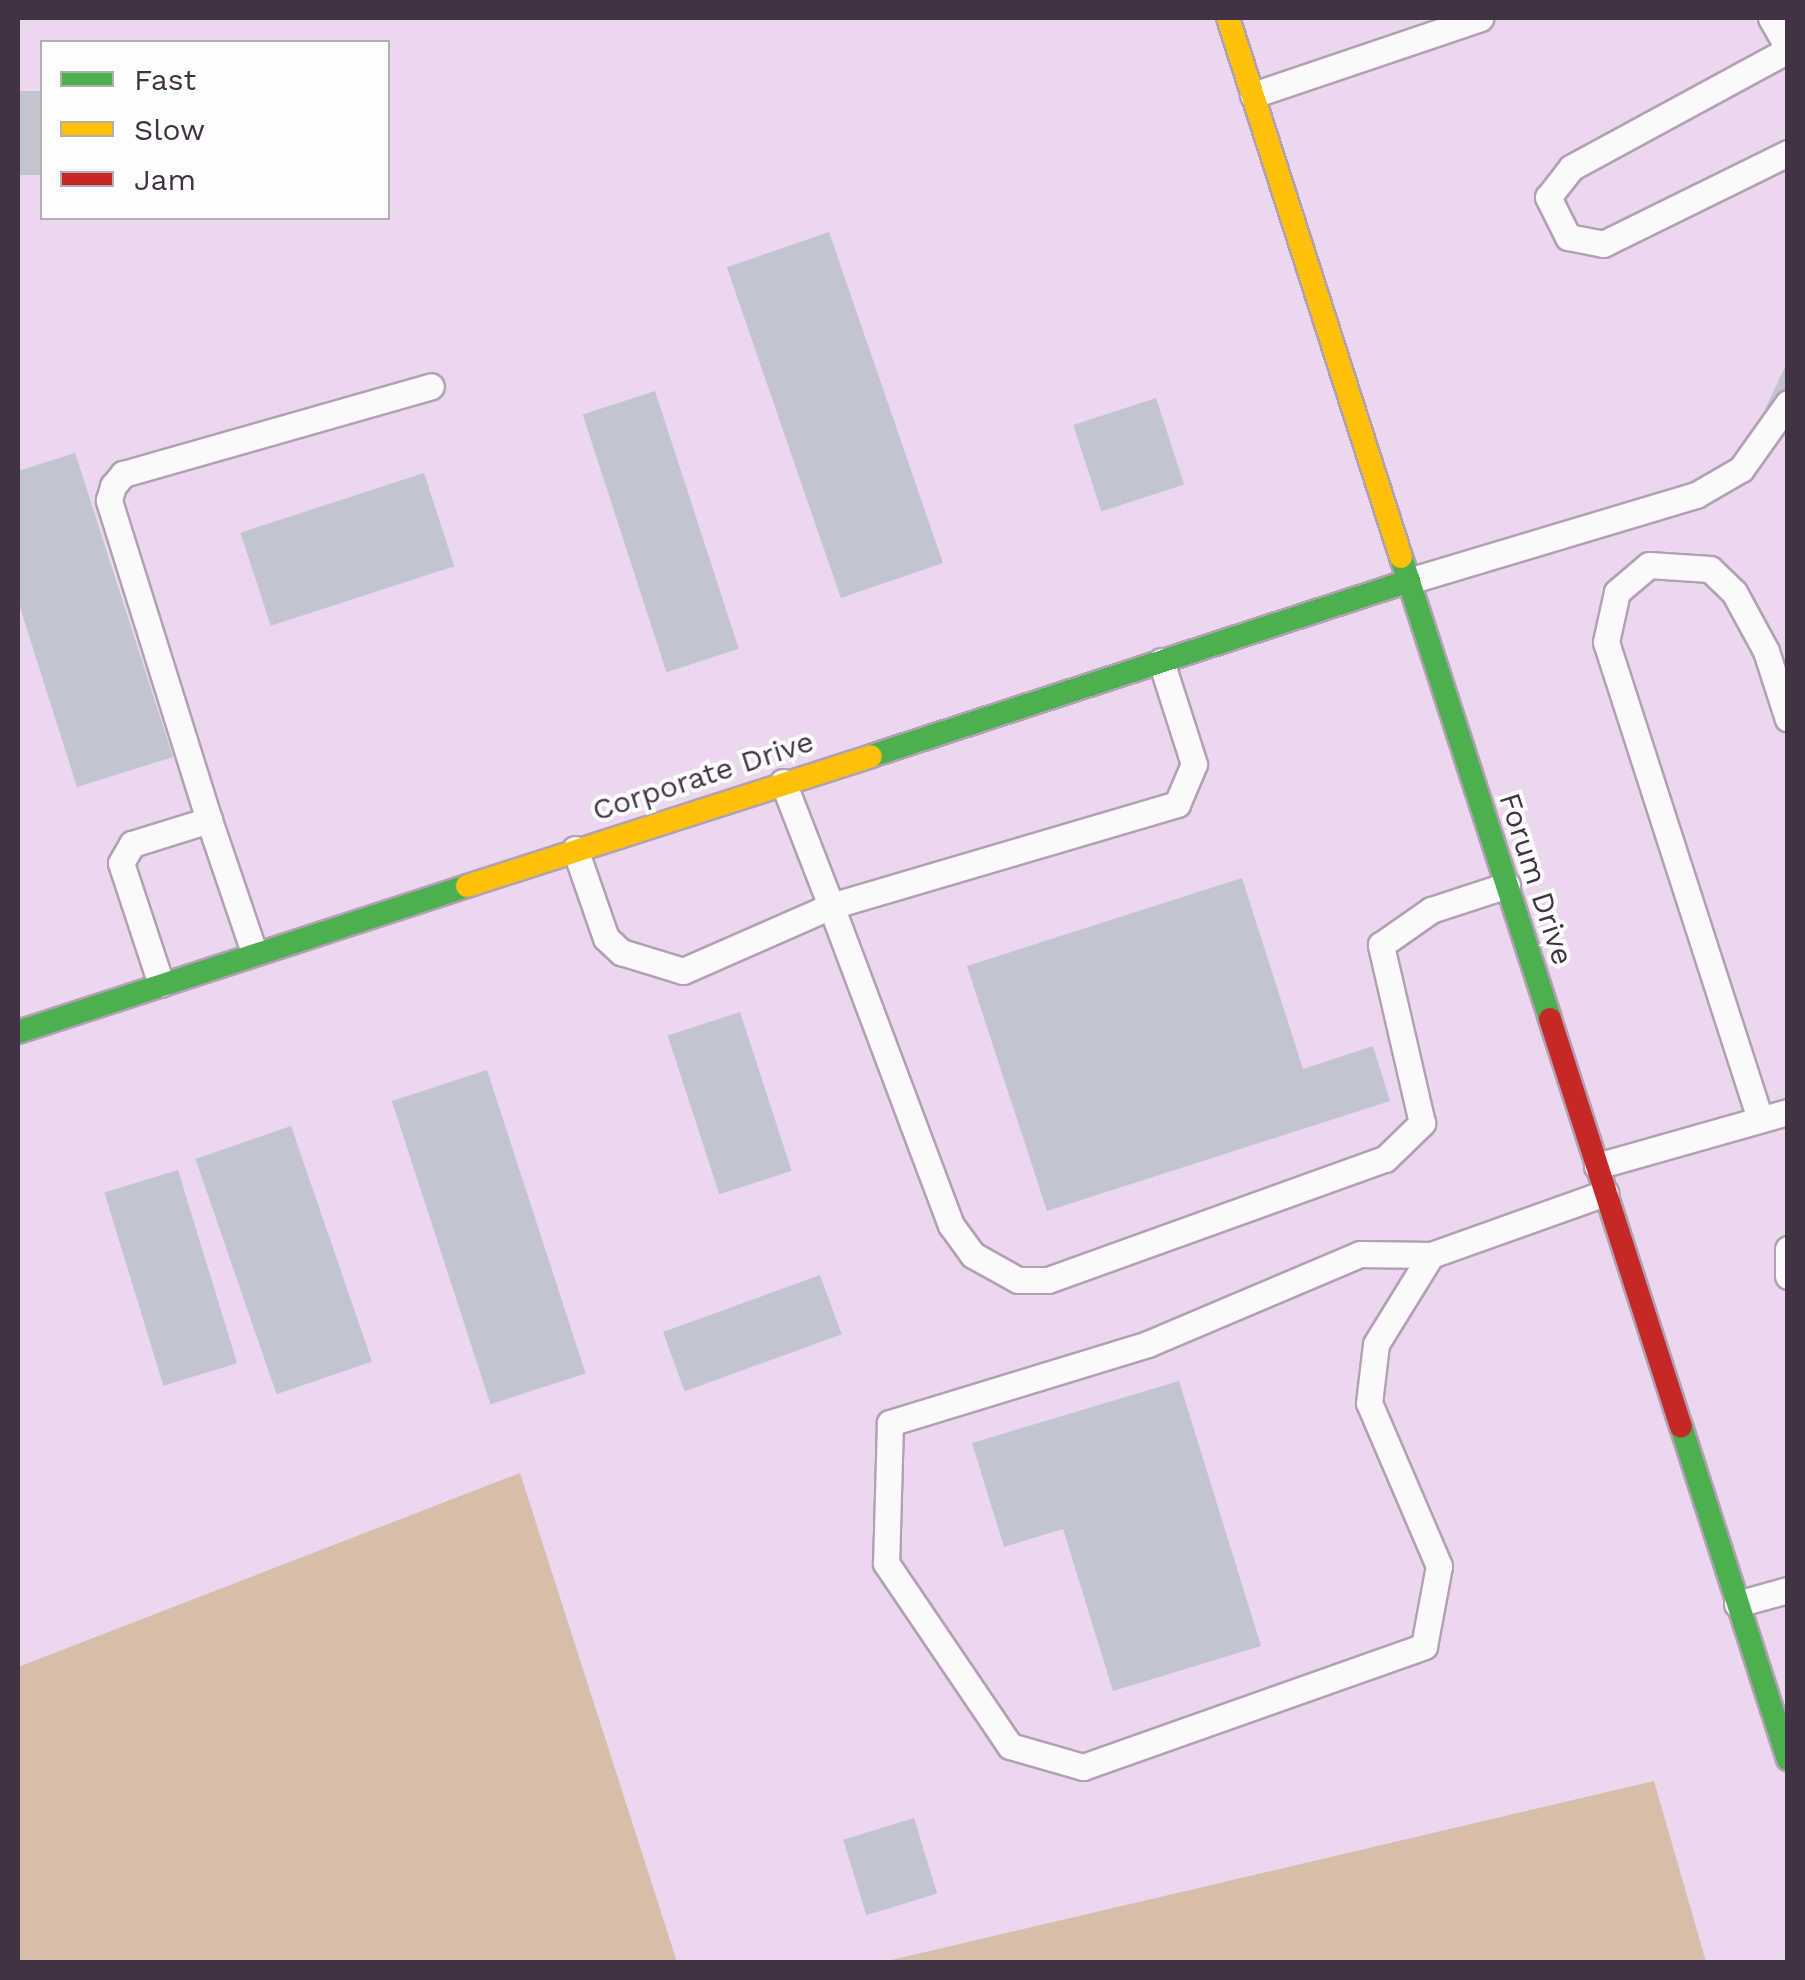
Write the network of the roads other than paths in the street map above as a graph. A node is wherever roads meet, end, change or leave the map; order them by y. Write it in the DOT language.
graph roads {
  1 [pos="1228,18"];
  2 [pos="1480,18"];
  3 [pos="1770,18"];
  4 [pos="1788,49"];
  5 [pos="1253,95"];
  6 [pos="1788,153"];
  7 [pos="431,386"];
  8 [pos="1788,404"];
  9 [pos="1409,581"];
  10 [pos="1160,661"];
  11 [pos="1788,719"];
  12 [pos="783,782"];
  13 [pos="209,820"];
  14 [pos="575,849"];
  15 [pos="1507,886"];
  16 [pos="830,906"];
  17 [pos="254,952"];
  18 [pos="161,984"];
  19 [pos="18,1032"];
  20 [pos="1788,1112"];
  21 [pos="1760,1119"];
  22 [pos="1597,1166"];
  23 [pos="1605,1193"];
  24 [pos="1788,1249"];
  25 [pos="1431,1255"];
  26 [pos="1788,1276"];
  27 [pos="1788,1590"];
  28 [pos="1737,1604"];
  29 [pos="1788,1759"];
  1 -- 5 [label="street, Forum Drive"];
  2 -- 5 [label="lane"];
  3 -- 4 [label="lane"];
  4 -- 6 [label="lane"];
  5 -- 9 [label="street, Forum Drive"];
  7 -- 13 [label="lane"];
  8 -- 9 [label="lane"];
  9 -- 10 [label="street, Corporate Drive"];
  9 -- 15 [label="street, Forum Drive"];
  10 -- 12 [label="street, Corporate Drive"];
  10 -- 16 [label="lane"];
  11 -- 21 [label="lane"];
  12 -- 14 [label="street, Corporate Drive"];
  12 -- 16 [label="lane"];
  13 -- 17 [label="lane"];
  13 -- 18 [label="lane"];
  14 -- 16 [label="lane"];
  14 -- 17 [label="street, Corporate Drive"];
  15 -- 16 [label="lane"];
  15 -- 22 [label="street, Forum Drive"];
  17 -- 18 [label="street, Corporate Drive"];
  18 -- 19 [label="street, Corporate Drive"];
  20 -- 21 [label="lane"];
  21 -- 22 [label="lane"];
  22 -- 23 [label="street, Forum Drive"];
  23 -- 25 [label="lane"];
  23 -- 28 [label="street, Forum Drive"];
  24 -- 26 [label="lane"];
  25 -- 25 [label="lane"];
  27 -- 28 [label="lane"];
  28 -- 29 [label="street, Forum Drive"];
}
